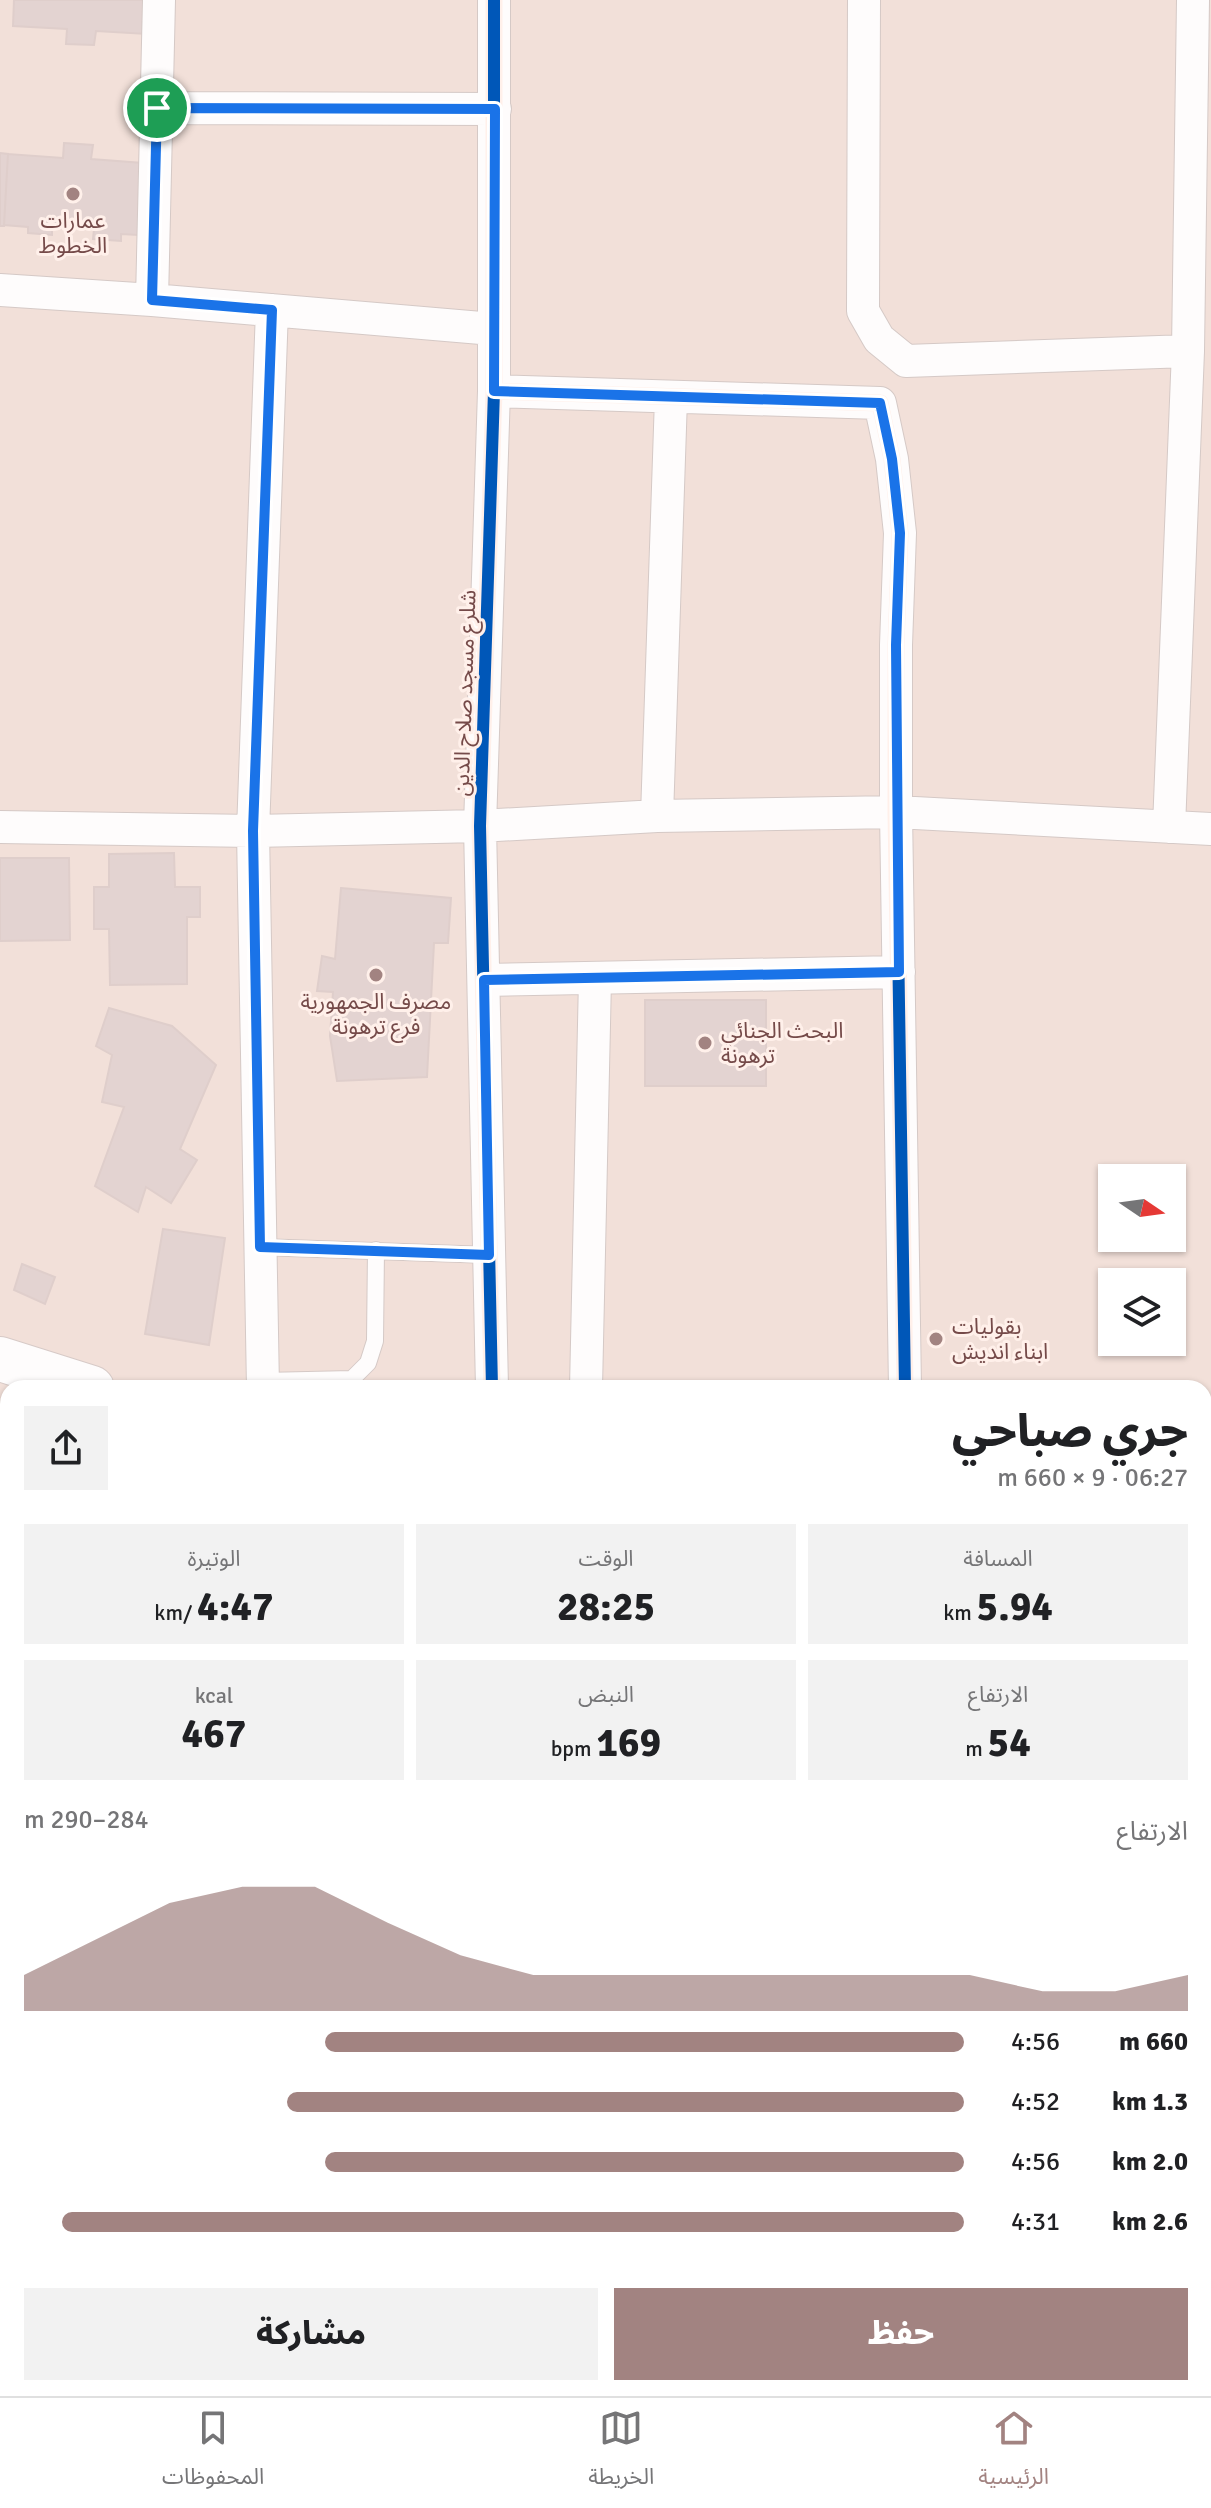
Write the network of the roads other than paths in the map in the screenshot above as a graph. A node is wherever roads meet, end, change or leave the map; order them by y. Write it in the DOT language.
graph roads {
  1 [pos="159,0"];
  2 [pos="494,0"];
  3 [pos="864,0"];
  4 [pos="1193,0"];
  5 [pos="157,108"];
  6 [pos="495,109"];
  7 [pos="0,290"];
  8 [pos="152,300"];
  9 [pos="272,310"];
  10 [pos="493,329"];
  11 [pos="1188,351"];
  12 [pos="494,391"];
  13 [pos="671,398"];
  14 [pos="896,812"];
  15 [pos="657,816"];
  16 [pos="480,826"];
  17 [pos="0,827"];
  18 [pos="1169,827"];
  19 [pos="1211,829"];
  20 [pos="253,831"];
  21 [pos="899,972"];
  22 [pos="595,979"];
  23 [pos="484,980"];
  24 [pos="260,1247"];
  25 [pos="376,1250"];
  26 [pos="489,1255"];
  27 [pos="0,1359"];
  28 [pos="67,1380"];
  29 [pos="263,1380"];
  30 [pos="334,1380"];
  31 [pos="492,1380"];
  32 [pos="586,1380"];
  33 [pos="905,1380"];
  1 -- 5 [label="street"];
  2 -- 6 [label="street, شلرع مسجد صلاح الدين"];
  3 -- 11 [label="street"];
  4 -- 11 [label="street"];
  5 -- 6 [label="street"];
  5 -- 8 [label="street"];
  6 -- 10 [label="street, شلرع مسجد صلاح الدين"];
  7 -- 8 [label="street"];
  8 -- 9 [label="street"];
  9 -- 10 [label="street"];
  9 -- 20 [label="street"];
  10 -- 12 [label="street, شلرع مسجد صلاح الدين"];
  11 -- 18 [label="street"];
  12 -- 13 [label="street"];
  12 -- 16 [label="street, شلرع مسجد صلاح الدين"];
  13 -- 14 [label="street"];
  13 -- 15 [label="street"];
  14 -- 15 [label="street"];
  14 -- 18 [label="street"];
  14 -- 21 [label="street"];
  15 -- 16 [label="street"];
  16 -- 20 [label="street"];
  16 -- 23 [label="street, شلرع مسجد صلاح الدين"];
  17 -- 20 [label="street"];
  18 -- 19 [label="street"];
  20 -- 24 [label="street"];
  21 -- 22 [label="street"];
  21 -- 33 [label="street"];
  22 -- 23 [label="street"];
  22 -- 32 [label="street"];
  23 -- 26 [label="street, شلرع مسجد صلاح الدين"];
  24 -- 25 [label="lane"];
  24 -- 29 [label="street"];
  25 -- 26 [label="lane"];
  25 -- 30 [label="lane"];
  26 -- 31 [label="street, شلرع مسجد صلاح الدين"];
  27 -- 28 [label="street"];
}
